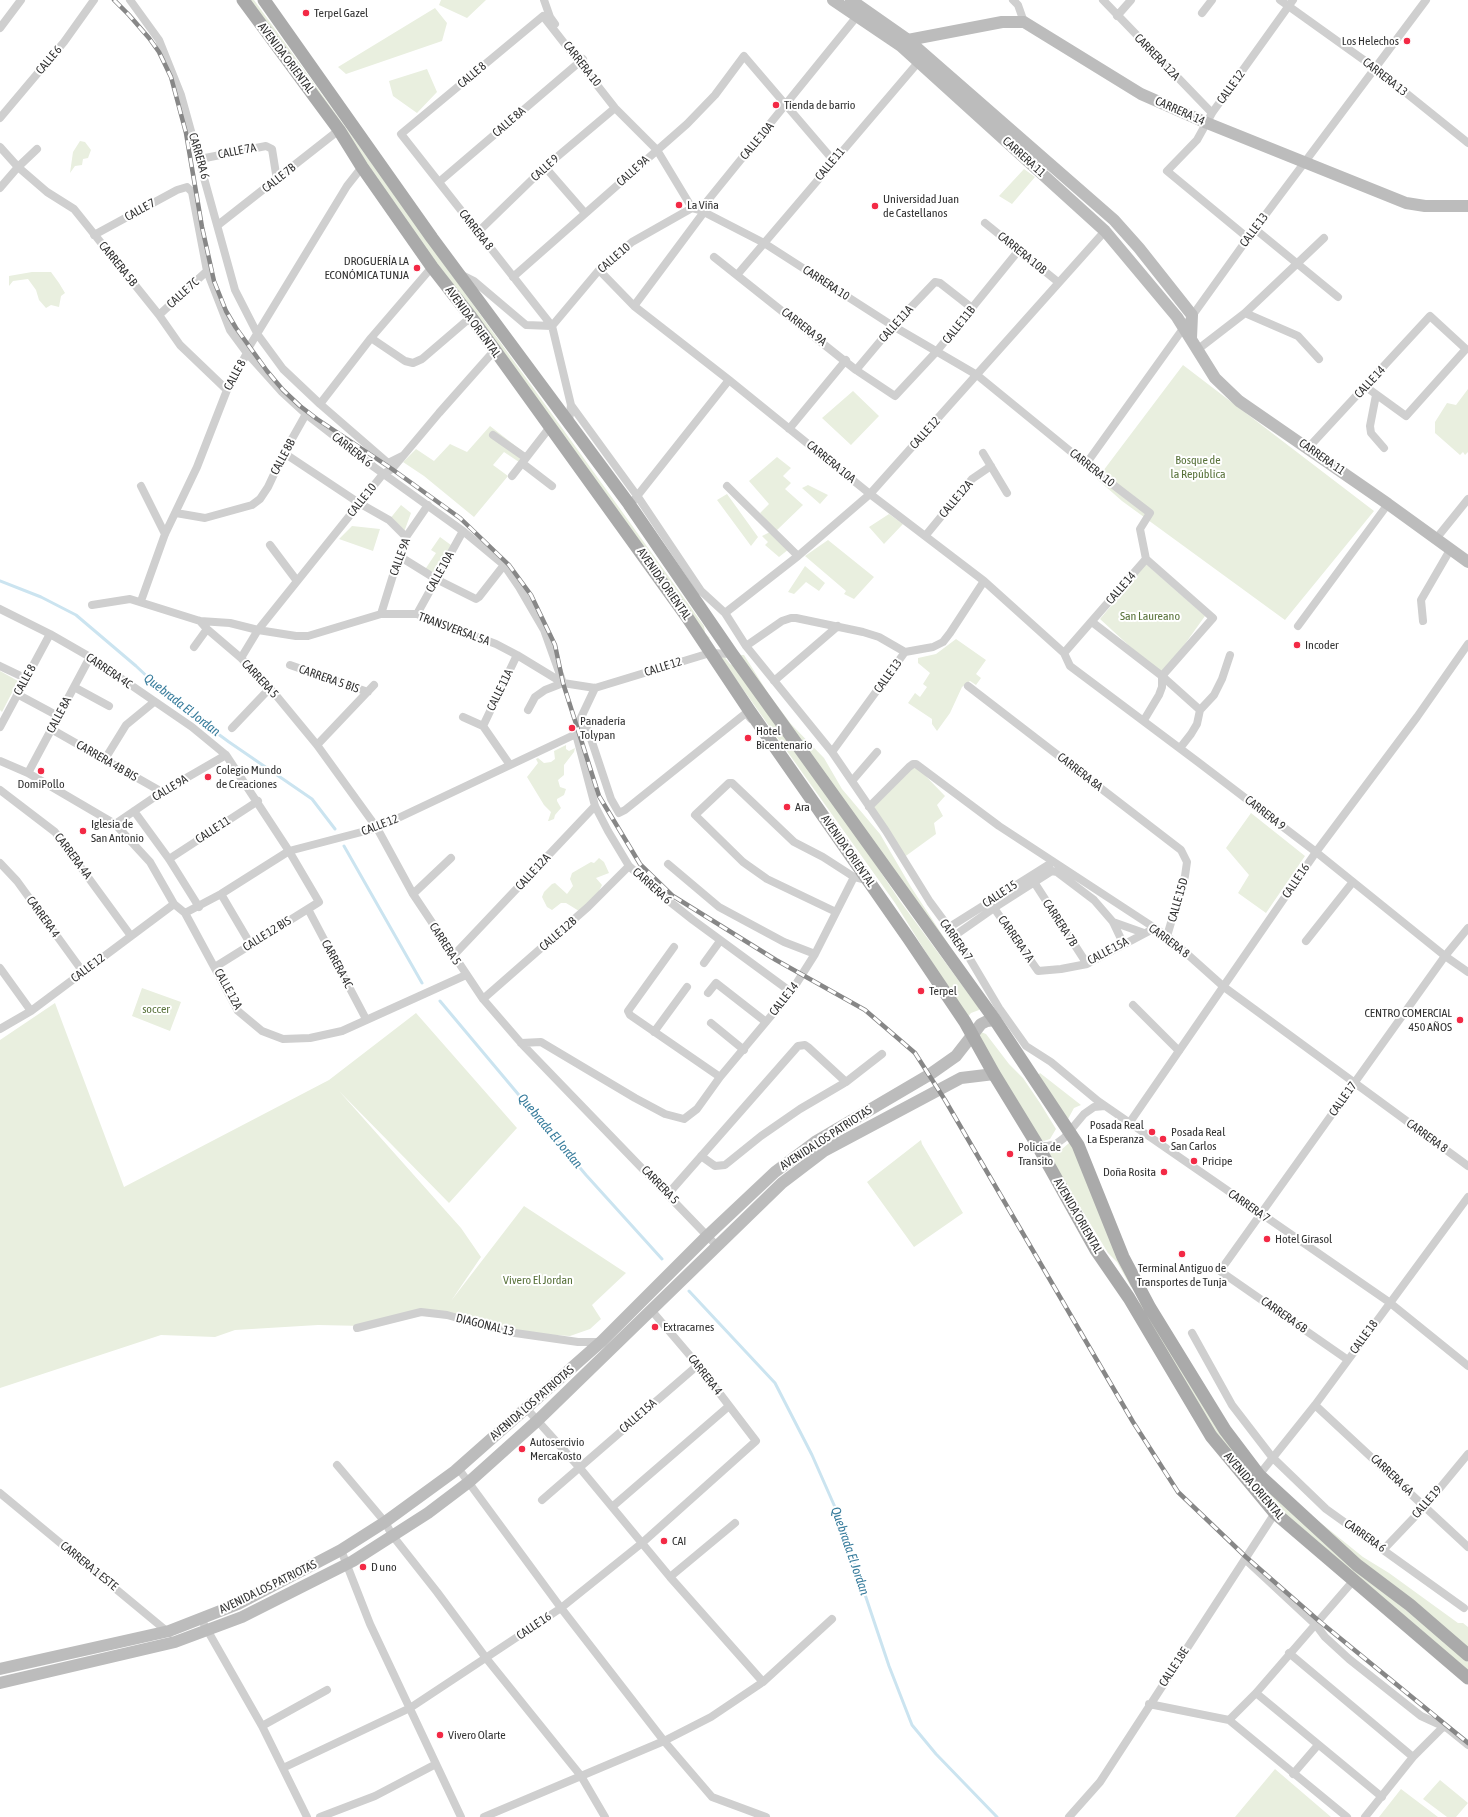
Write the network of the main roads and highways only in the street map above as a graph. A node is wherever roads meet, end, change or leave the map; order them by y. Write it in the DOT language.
graph roads {
  1 [pos="243,0"];
  2 [pos="264,0"];
  3 [pos="833,0"];
  4 [pos="855,1"];
  5 [pos="905,43"];
  6 [pos="922,58"];
  7 [pos="1468,206"];
  8 [pos="1191,338"];
  9 [pos="1468,562"];
  10 [pos="995,1020"];
  11 [pos="972,1036"];
  12 [pos="994,1074"];
  13 [pos="653,1290"];
  14 [pos="1142,1292"];
  15 [pos="1129,1298"];
  16 [pos="662,1301"];
  17 [pos="1468,1655"];
  18 [pos="0,1669"];
  19 [pos="1468,1678"];
  20 [pos="0,1683"];
  1 -- 11 [label="main road, AVENIDA ORIENTAL"];
  2 -- 10 [label="main road, AVENIDA ORIENTAL"];
  3 -- 5 [label="main road, CARRERA 11"];
  4 -- 5 [label="main road, CARRERA 11"];
  5 -- 6 [label="main road, CARRERA 11"];
  5 -- 7 [label="main road, CARRERA 14"];
  6 -- 8 [label="main road, CARRERA 11"];
  6 -- 8 [label="main road, CARRERA 11"];
  8 -- 9 [label="main road, CARRERA 11"];
  10 -- 11 [label="main road, AVENIDA LOS PATRIOTAS"];
  10 -- 14 [label="main road, AVENIDA ORIENTAL"];
  11 -- 12 [label="main road, AVENIDA ORIENTAL"];
  11 -- 13 [label="main road, AVENIDA LOS PATRIOTAS"];
  12 -- 15 [label="main road, AVENIDA ORIENTAL"];
  12 -- 16 [label="main road, AVENIDA LOS PATRIOTAS"];
  13 -- 16 [label="main road"];
  13 -- 18 [label="main road, AVENIDA LOS PATRIOTAS"];
  14 -- 15 [label="main road"];
  14 -- 17 [label="main road, AVENIDA ORIENTAL"];
  15 -- 19 [label="main road, AVENIDA ORIENTAL"];
  16 -- 20 [label="main road, AVENIDA LOS PATRIOTAS"];
}
